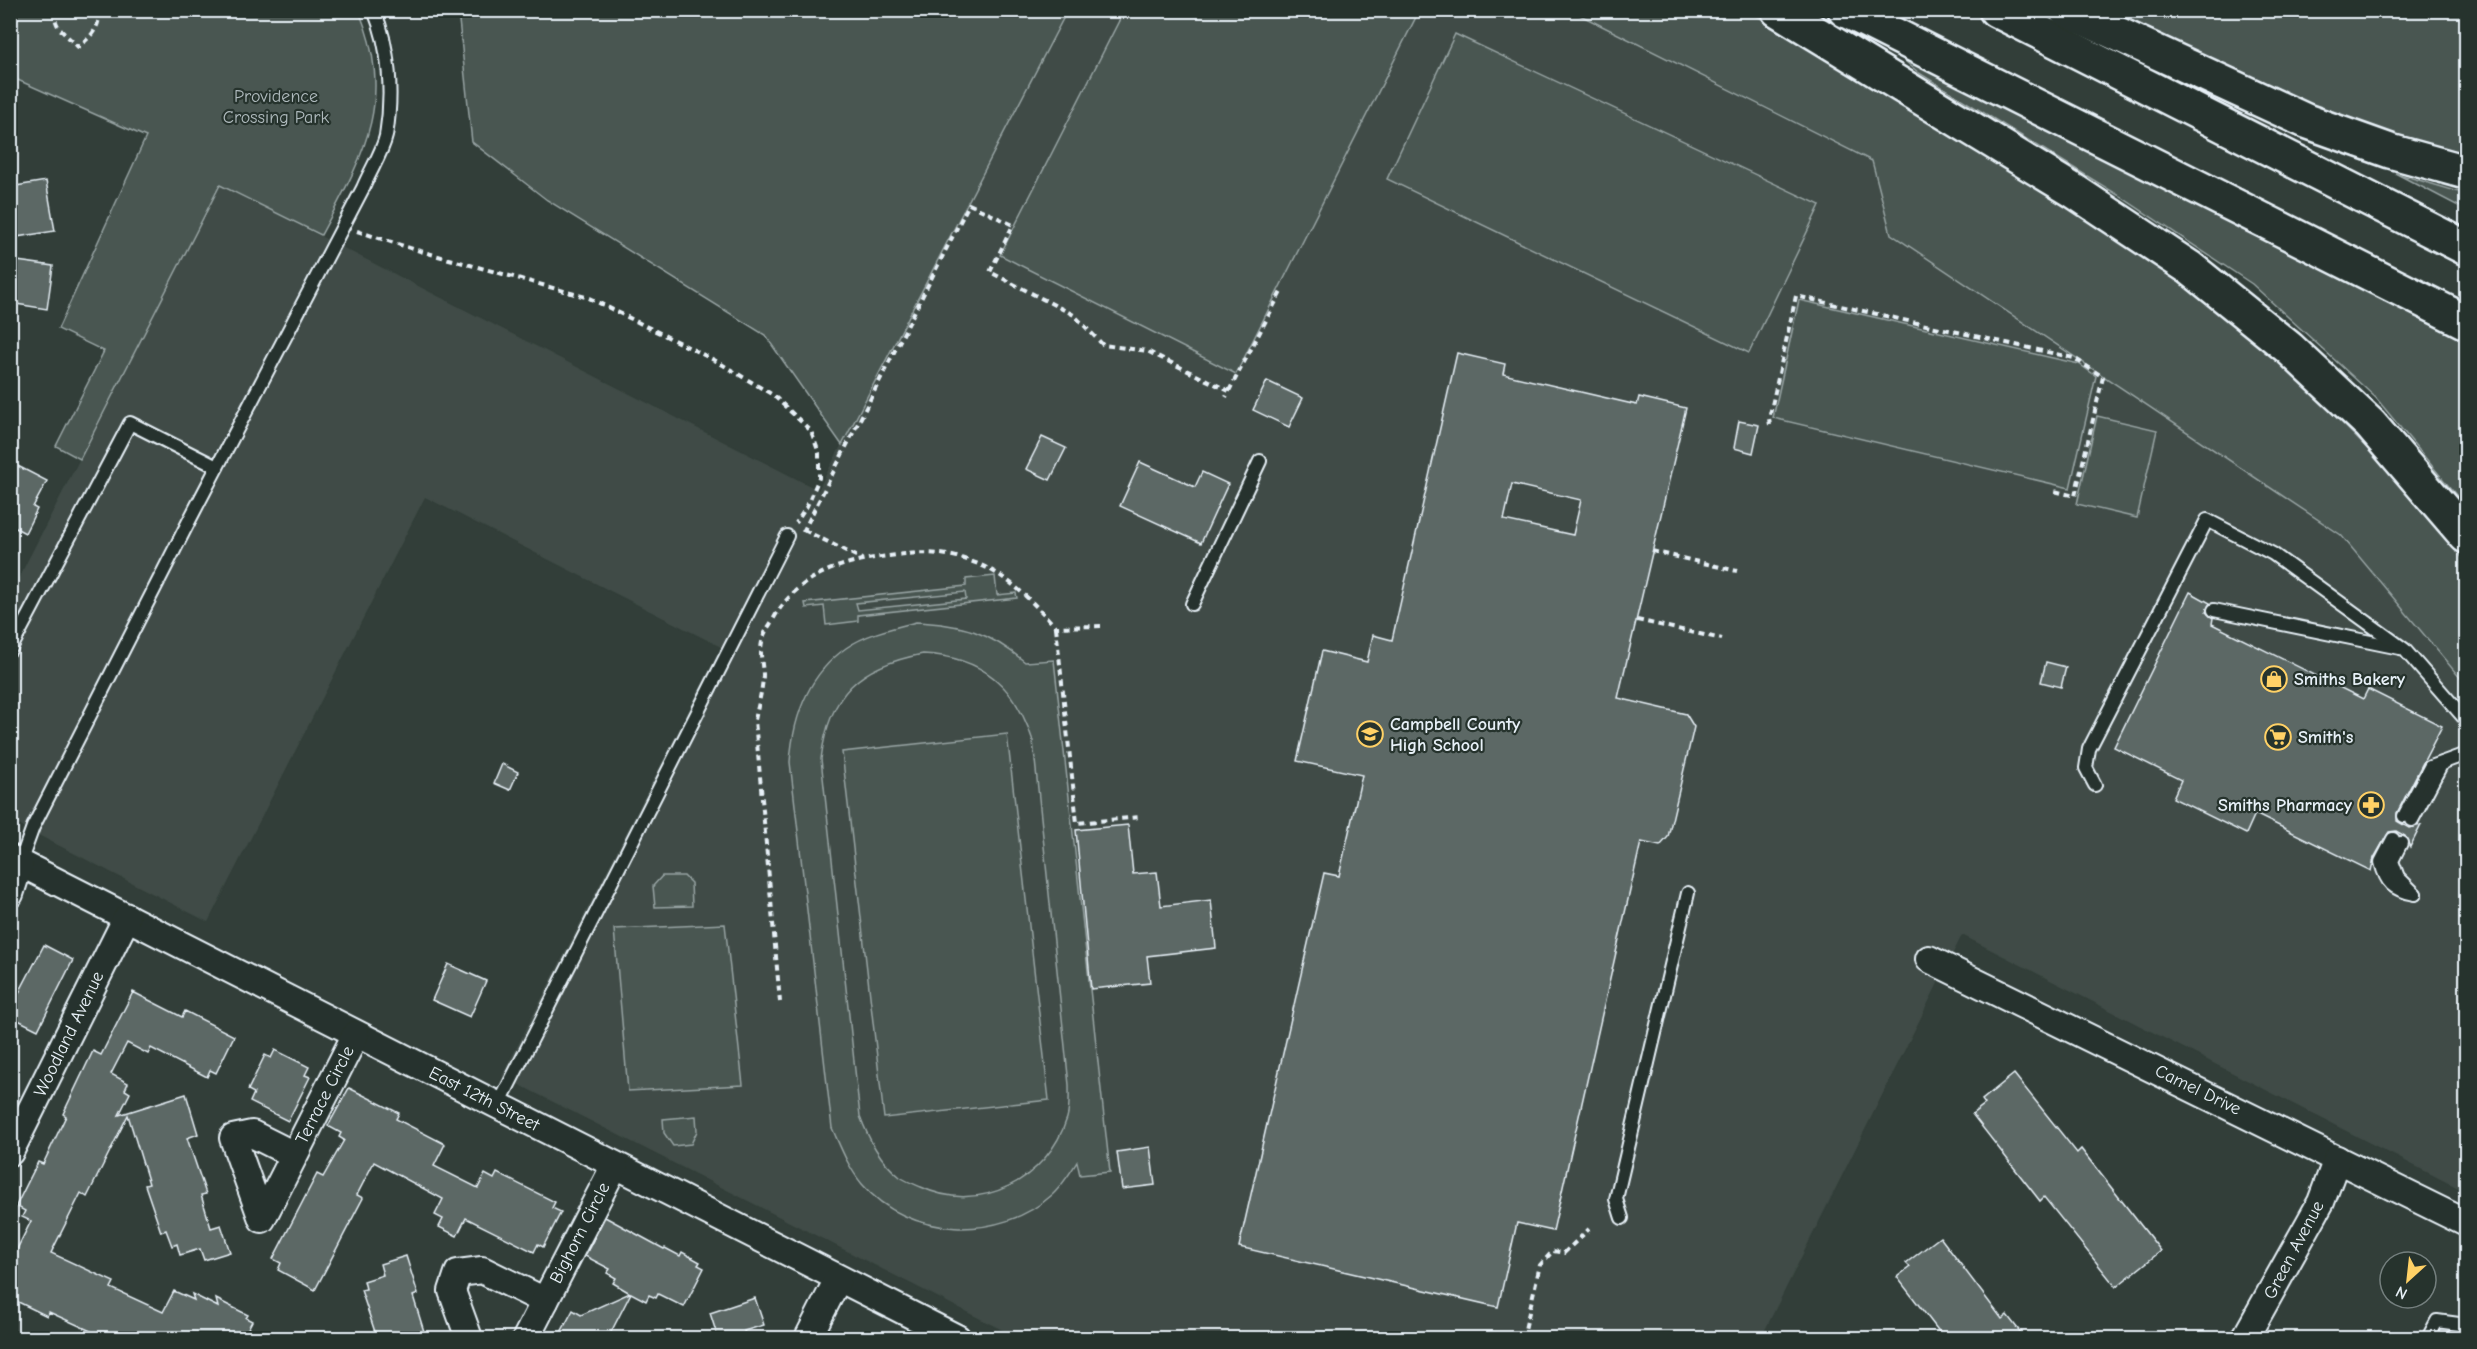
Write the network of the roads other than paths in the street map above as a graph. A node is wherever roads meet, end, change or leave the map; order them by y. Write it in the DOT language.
graph roads {
  1 [pos="374,10"];
  2 [pos="1778,10"];
  3 [pos="1845,10"];
  4 [pos="1996,10"];
  5 [pos="2067,10"];
  6 [pos="2466,172"];
  7 [pos="2466,248"];
  8 [pos="2466,322"];
  9 [pos="1260,461"];
  10 [pos="217,467"];
  11 [pos="2466,536"];
  12 [pos="793,538"];
  13 [pos="1192,604"];
  14 [pos="2214,610"];
  15 [pos="2404,649"];
  16 [pos="10,650"];
  17 [pos="2466,720"];
  18 [pos="2466,754"];
  19 [pos="2095,785"];
  20 [pos="2408,818"];
  21 [pos="2397,841"];
  22 [pos="15,861"];
  23 [pos="1688,893"];
  24 [pos="10,894"];
  25 [pos="2415,894"];
  26 [pos="127,917"];
  27 [pos="1929,959"];
  28 [pos="356,1034"];
  29 [pos="498,1106"];
  30 [pos="10,1152"];
  31 [pos="294,1155"];
  32 [pos="2337,1159"];
  33 [pos="615,1165"];
  34 [pos="1622,1218"];
  35 [pos="2466,1222"];
  36 [pos="838,1279"];
  37 [pos="545,1301"];
  38 [pos="2466,1325"];
  39 [pos="469,1338"];
  40 [pos="526,1338"];
  41 [pos="808,1338"];
  42 [pos="957,1338"];
  43 [pos="2245,1338"];
  44 [pos="2428,1338"];
  1 -- 10 [label="lane"];
  2 -- 11 [label="highway"];
  3 -- 8 [label="highway"];
  4 -- 7 [label="highway"];
  5 -- 6 [label="highway"];
  9 -- 13 [label="lane"];
  10 -- 16 [label="lane"];
  10 -- 22 [label="lane"];
  12 -- 29 [label="lane"];
  14 -- 15 [label="lane"];
  15 -- 17 [label="lane"];
  15 -- 19 [label="lane"];
  18 -- 20 [label="lane"];
  21 -- 25 [label="lane"];
  22 -- 24 [label="street"];
  22 -- 26 [label="street, East 12th Street"];
  23 -- 34 [label="lane"];
  26 -- 28 [label="street, East 12th Street"];
  26 -- 30 [label="street, Woodland Avenue"];
  27 -- 32 [label="street, Camel Drive"];
  28 -- 29 [label="street, East 12th Street"];
  28 -- 31 [label="street, Terrace Circle"];
  29 -- 33 [label="street, East 12th Street"];
  32 -- 35 [label="street, Camel Drive"];
  32 -- 43 [label="street, Green Avenue"];
  33 -- 36 [label="street, East 12th Street"];
  33 -- 37 [label="street, Bighorn Circle"];
  36 -- 41 [label="street"];
  36 -- 42 [label="street, East 12th Street"];
  37 -- 39 [label="street, Bighorn Circle"];
  37 -- 40 [label="street, Bighorn Circle"];
  38 -- 44 [label="lane"];
}
